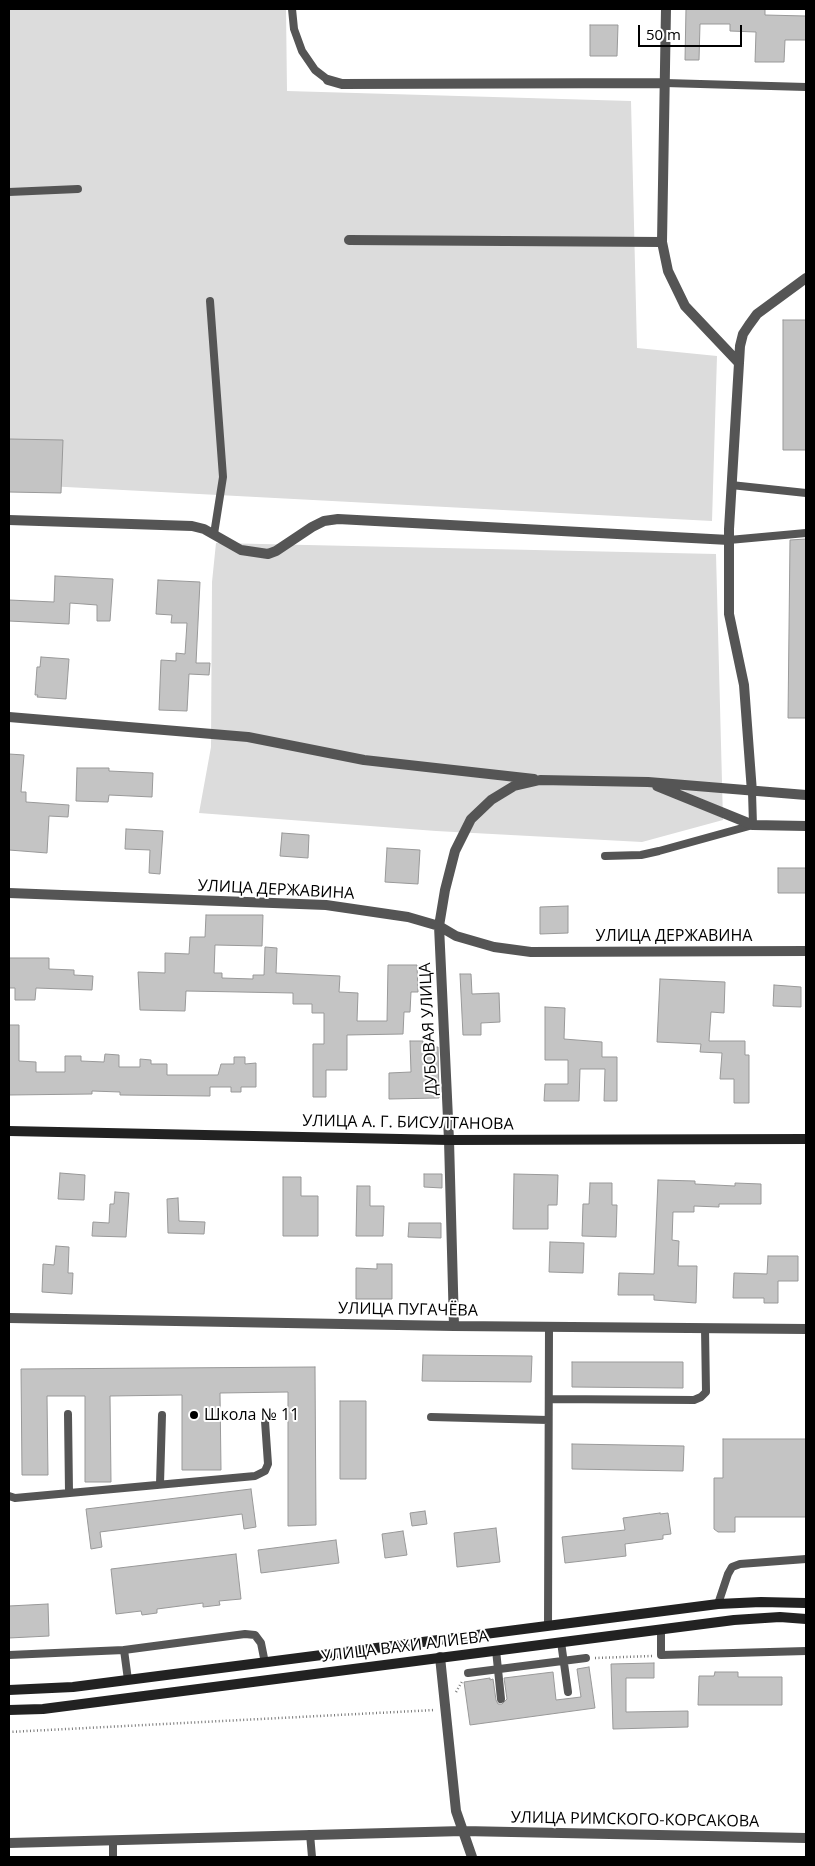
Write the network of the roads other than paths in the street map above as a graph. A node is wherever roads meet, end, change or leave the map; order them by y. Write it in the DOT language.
graph roads {
  1 [pos="292,9"];
  2 [pos="666,9"];
  3 [pos="328,80"];
  4 [pos="665,83"];
  5 [pos="806,87"];
  6 [pos="78,189"];
  7 [pos="9,192"];
  8 [pos="349,240"];
  9 [pos="662,242"];
  10 [pos="806,278"];
  11 [pos="210,301"];
  12 [pos="739,363"];
  13 [pos="731,485"];
  14 [pos="806,493"];
  15 [pos="9,520"];
  16 [pos="806,533"];
  17 [pos="214,534"];
  18 [pos="729,540"];
  19 [pos="9,717"];
  20 [pos="540,780"];
  21 [pos="648,782"];
  22 [pos="752,792"];
  23 [pos="806,796"];
  24 [pos="752,825"];
  25 [pos="806,826"];
  26 [pos="605,856"];
  27 [pos="9,894"];
  28 [pos="439,926"];
  29 [pos="806,951"];
  30 [pos="9,1131"];
  31 [pos="806,1139"];
  32 [pos="449,1140"];
  33 [pos="9,1318"];
  34 [pos="454,1326"];
  35 [pos="549,1327"];
  36 [pos="706,1328"];
  37 [pos="806,1329"];
  38 [pos="548,1399"];
  39 [pos="68,1414"];
  40 [pos="162,1415"];
  41 [pos="431,1417"];
  42 [pos="548,1420"];
  43 [pos="265,1421"];
  44 [pos="160,1484"];
  45 [pos="69,1492"];
  46 [pos="9,1496"];
  47 [pos="806,1559"];
  48 [pos="806,1603"];
  49 [pos="718,1604"];
  50 [pos="806,1619"];
  51 [pos="548,1626"];
  52 [pos="661,1629"];
  53 [pos="560,1642"];
  54 [pos="124,1650"];
  55 [pos="496,1650"];
  56 [pos="806,1651"];
  57 [pos="9,1655"];
  58 [pos="440,1657"];
  59 [pos="586,1658"];
  60 [pos="563,1661"];
  61 [pos="265,1663"];
  62 [pos="498,1668"];
  63 [pos="468,1672"];
  64 [pos="128,1680"];
  65 [pos="9,1690"];
  66 [pos="568,1692"];
  67 [pos="502,1699"];
  68 [pos="9,1710"];
  69 [pos="463,1831"];
  70 [pos="310,1834"];
  71 [pos="806,1838"];
  72 [pos="112,1840"];
  73 [pos="9,1843"];
  74 [pos="113,1857"];
  75 [pos="312,1857"];
  76 [pos="472,1857"];
  1 -- 3 [label="lane"];
  2 -- 4 [label="street"];
  3 -- 4 [label="street"];
  4 -- 5 [label="lane"];
  4 -- 9 [label="street"];
  6 -- 7 [label="lane"];
  8 -- 9 [label="street"];
  9 -- 12 [label="street"];
  10 -- 12 [label="street"];
  11 -- 17 [label="lane"];
  12 -- 13 [label="street"];
  13 -- 14 [label="lane"];
  13 -- 18 [label="street"];
  15 -- 17 [label="street"];
  16 -- 18 [label="lane"];
  17 -- 18 [label="street"];
  18 -- 22 [label="street"];
  19 -- 20 [label="street"];
  20 -- 21 [label="street"];
  20 -- 28 [label="street, ДУБОВАЯ УЛИЦА"];
  21 -- 22 [label="street"];
  21 -- 24 [label="street"];
  22 -- 23 [label="street"];
  22 -- 24 [label="lane"];
  24 -- 25 [label="street"];
  24 -- 26 [label="lane"];
  27 -- 28 [label="street, УЛИЦА ДЕРЖАВИНА"];
  28 -- 29 [label="street, УЛИЦА ДЕРЖАВИНА"];
  28 -- 32 [label="street, ДУБОВАЯ УЛИЦА"];
  30 -- 32 [label="main road, УЛИЦА А. Г. БИСУЛТАНОВА"];
  31 -- 32 [label="main road, УЛИЦА А. Г. БИСУЛТАНОВА"];
  32 -- 34 [label="street, ДУБОВАЯ УЛИЦА"];
  33 -- 34 [label="street, УЛИЦА ПУГАЧЁВА"];
  34 -- 35 [label="street, УЛИЦА ПУГАЧЁВА"];
  35 -- 36 [label="street, УЛИЦА ПУГАЧЁВА"];
  35 -- 38 [label="lane"];
  36 -- 37 [label="street, УЛИЦА ПУГАЧЁВА"];
  36 -- 38 [label="lane"];
  38 -- 42 [label="lane"];
  39 -- 45 [label="lane"];
  40 -- 44 [label="lane"];
  41 -- 42 [label="lane"];
  42 -- 51 [label="lane"];
  43 -- 44 [label="lane"];
  44 -- 45 [label="lane"];
  45 -- 46 [label="lane"];
  47 -- 49 [label="lane"];
  48 -- 49 [label="main road, УЛИЦА ВАХИ АЛИЕВА"];
  49 -- 51 [label="main road, УЛИЦА ВАХИ АЛИЕВА"];
  50 -- 52 [label="main road, УЛИЦА ВАХИ АЛИЕВА"];
  51 -- 61 [label="main road, УЛИЦА ВАХИ АЛИЕВА"];
  52 -- 53 [label="main road, УЛИЦА ВАХИ АЛИЕВА"];
  52 -- 56 [label="lane"];
  53 -- 55 [label="main road, УЛИЦА ВАХИ АЛИЕВА"];
  53 -- 60 [label="lane"];
  54 -- 57 [label="lane"];
  54 -- 61 [label="lane"];
  54 -- 64 [label="lane"];
  55 -- 58 [label="main road, УЛИЦА ВАХИ АЛИЕВА"];
  55 -- 62 [label="lane"];
  58 -- 68 [label="main road, УЛИЦА ВАХИ АЛИЕВА"];
  58 -- 69 [label="street"];
  59 -- 60 [label="lane"];
  60 -- 62 [label="lane"];
  60 -- 66 [label="lane"];
  61 -- 64 [label="main road, УЛИЦА ВАХИ АЛИЕВА"];
  62 -- 63 [label="lane"];
  62 -- 67 [label="lane"];
  64 -- 65 [label="main road, УЛИЦА ВАХИ АЛИЕВА"];
  69 -- 70 [label="street, УЛИЦА РИМСКОГО-КОРСАКОВА"];
  69 -- 71 [label="street, УЛИЦА РИМСКОГО-КОРСАКОВА"];
  69 -- 76 [label="street"];
  70 -- 72 [label="street, УЛИЦА РИМСКОГО-КОРСАКОВА"];
  70 -- 75 [label="lane"];
  72 -- 73 [label="street, УЛИЦА РИМСКОГО-КОРСАКОВА"];
  72 -- 74 [label="lane"];
}
